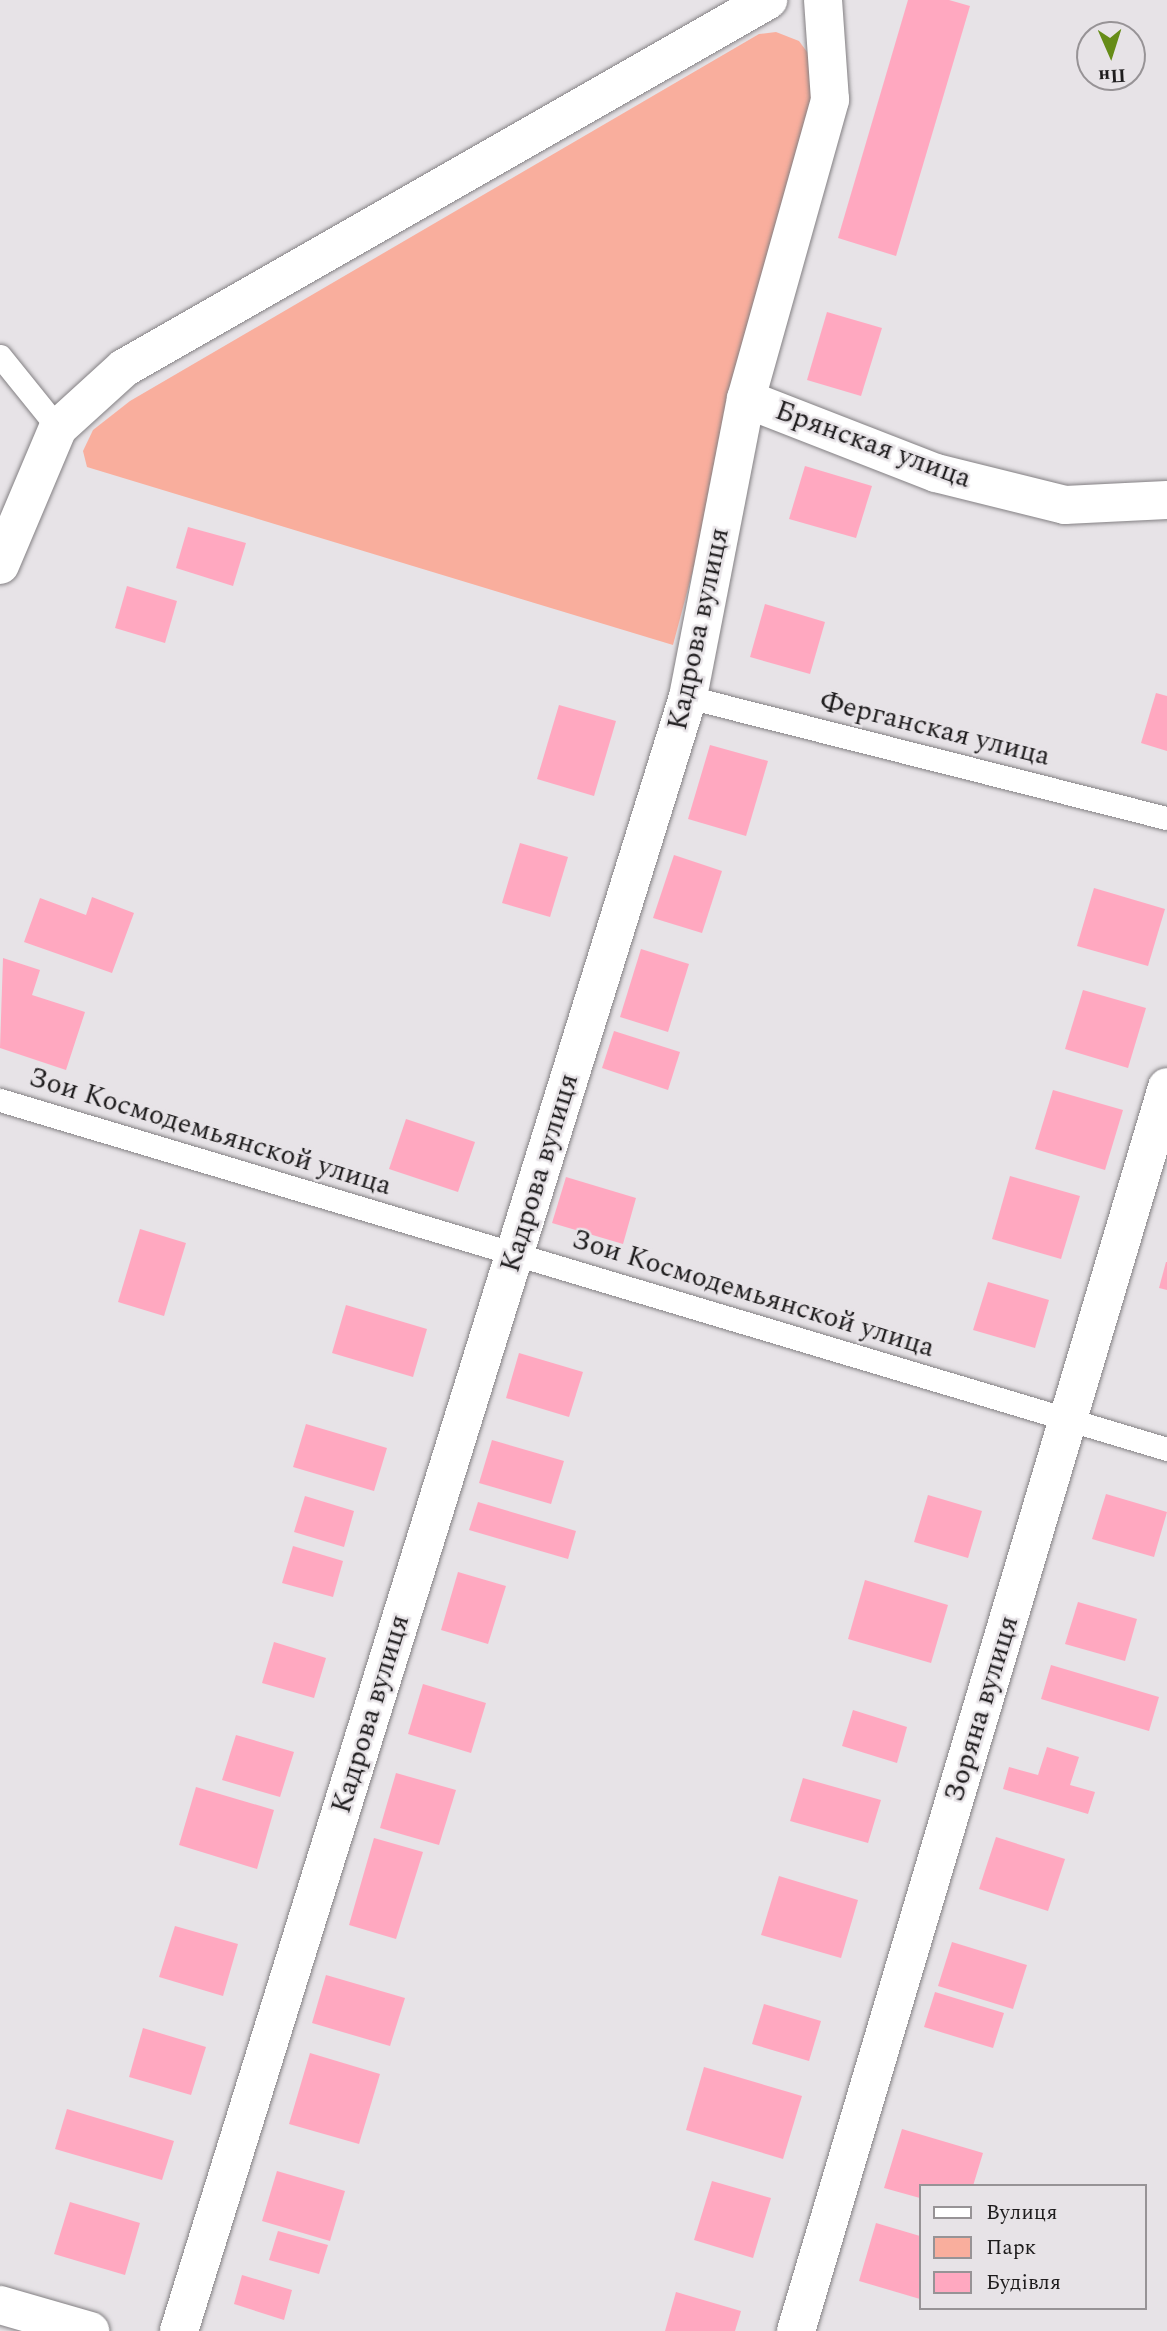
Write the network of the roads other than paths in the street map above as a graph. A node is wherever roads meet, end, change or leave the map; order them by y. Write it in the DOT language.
graph roads {
  1 [pos="768,0"];
  2 [pos="823,0"];
  3 [pos="0,356"];
  4 [pos="746,399"];
  5 [pos="58,428"];
  6 [pos="1167,500"];
  7 [pos="0,565"];
  8 [pos="688,696"];
  9 [pos="1167,818"];
  10 [pos="1167,1087"];
  11 [pos="0,1100"];
  12 [pos="515,1254"];
  13 [pos="1069,1420"];
  14 [pos="1167,1449"];
  15 [pos="0,2305"];
  16 [pos="90,2331"];
  17 [pos="179,2331"];
  18 [pos="796,2331"];
  1 -- 5 [label="street"];
  2 -- 4 [label="street, Кадрова вулиця"];
  3 -- 5 [label="lane"];
  4 -- 6 [label="street, Брянская улица"];
  4 -- 8 [label="street, Кадрова вулиця"];
  5 -- 7 [label="street"];
  8 -- 9 [label="lane, Ферганская улица"];
  8 -- 12 [label="street, Кадрова вулиця"];
  10 -- 13 [label="street, Зоряна вулиця"];
  11 -- 12 [label="lane, Зои Космодемьянской улица"];
  12 -- 13 [label="lane, Зои Космодемьянской улица"];
  12 -- 17 [label="street, Кадрова вулиця"];
  13 -- 14 [label="lane, Зои Космодемьянской улица"];
  13 -- 18 [label="street, Зоряна вулиця"];
  15 -- 16 [label="street"];
}
